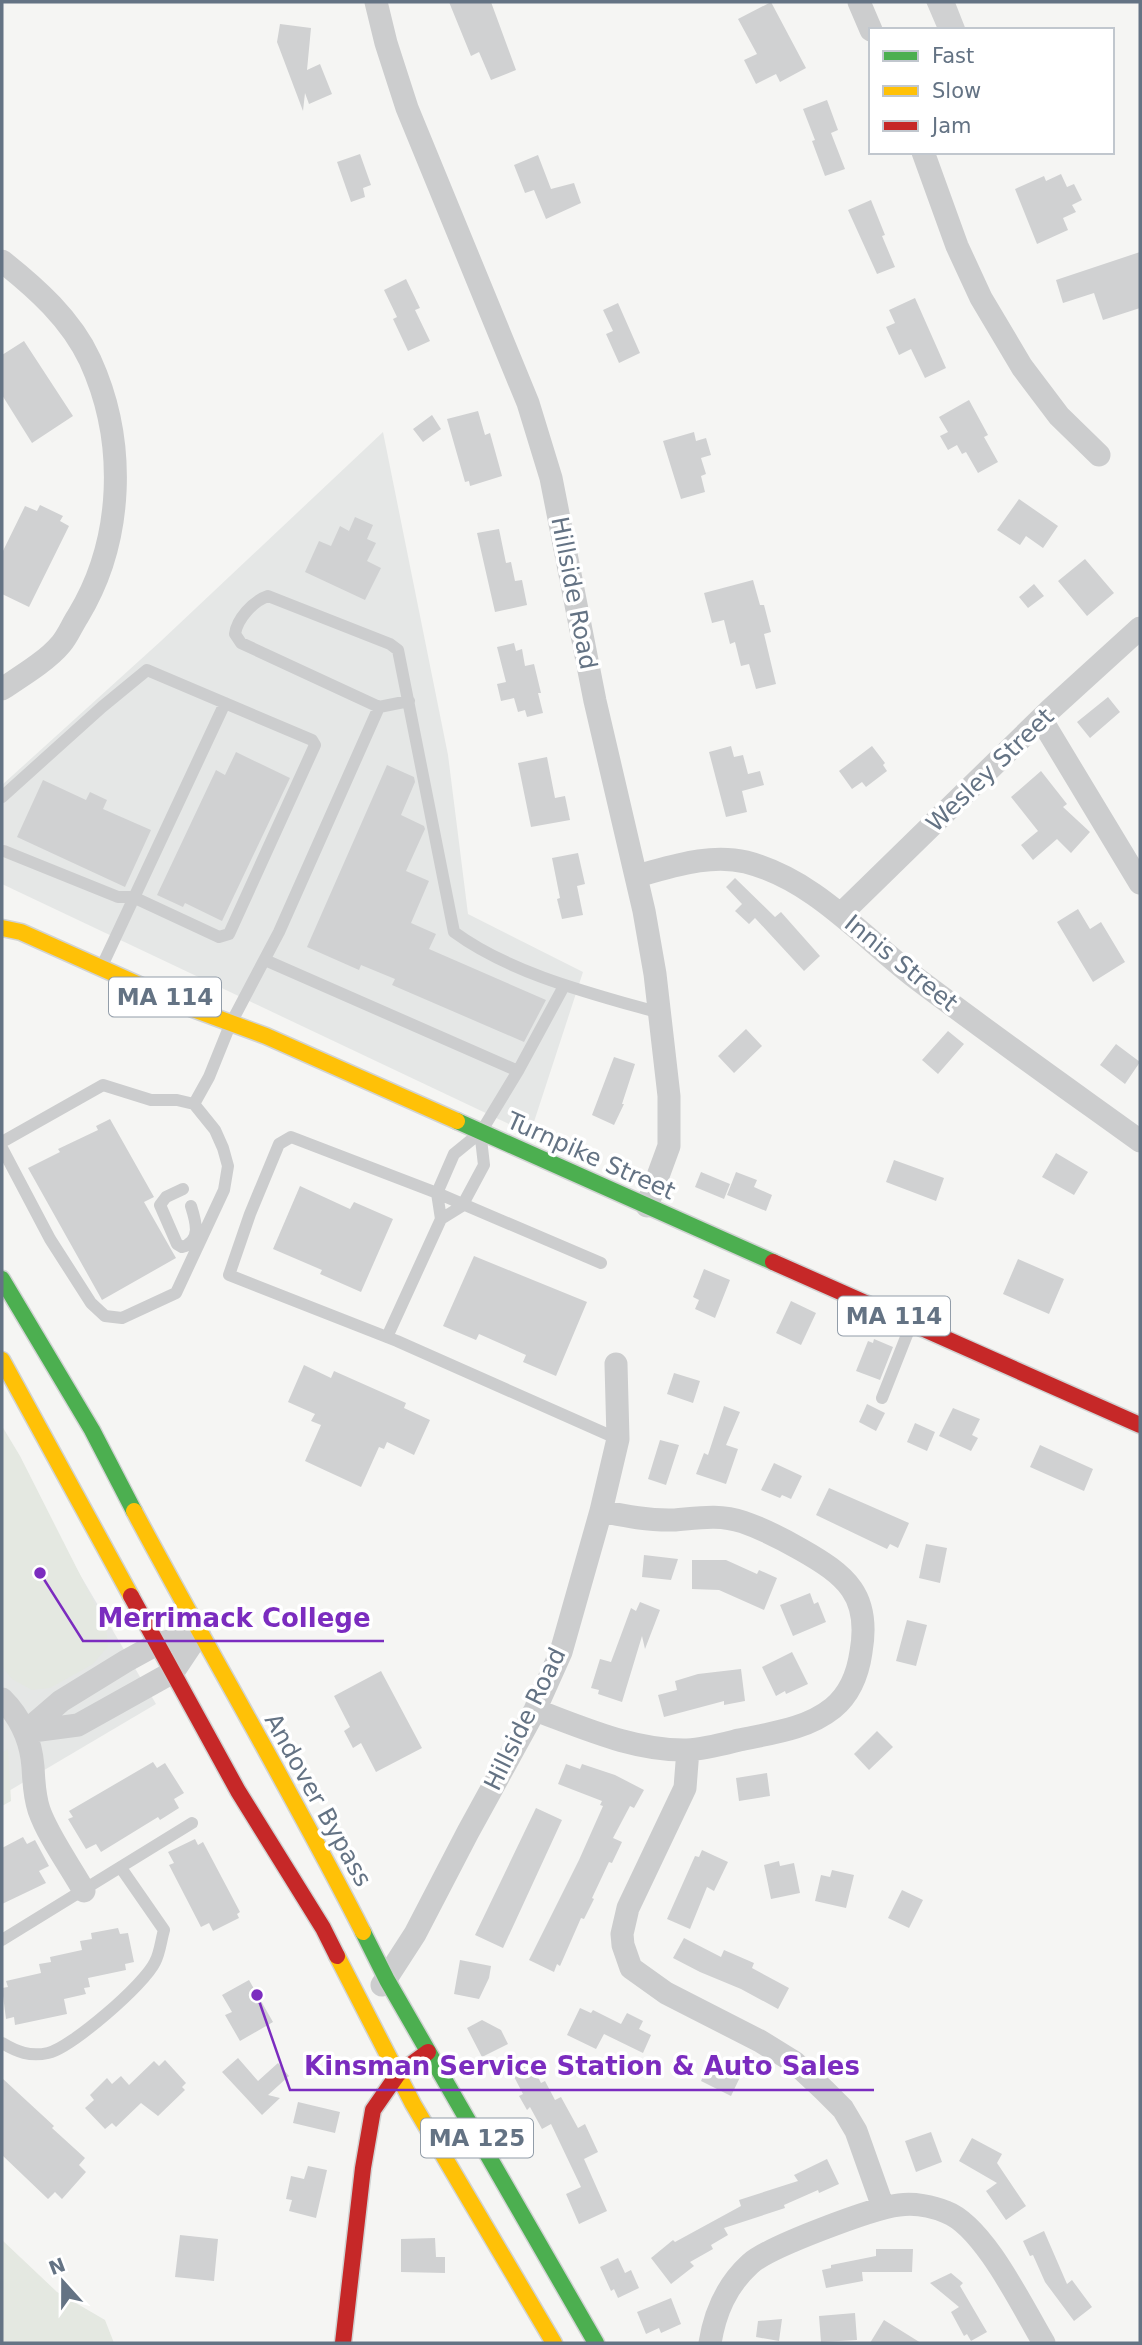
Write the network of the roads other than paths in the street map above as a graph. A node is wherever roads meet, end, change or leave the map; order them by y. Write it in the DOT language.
graph roads {
  1 [pos="376,2"];
  2 [pos="859,2"];
  3 [pos="870,28"];
  4 [pos="924,154"];
  5 [pos="2,261"];
  6 [pos="1099,455"];
  7 [pos="1140,628"];
  8 [pos="2,689"];
  9 [pos="409,701"];
  10 [pos="225,703"];
  11 [pos="379,707"];
  12 [pos="1041,719"];
  13 [pos="2,797"];
  14 [pos="3,852"];
  15 [pos="636,876"];
  16 [pos="1140,883"];
  17 [pos="134,897"];
  18 [pos="2,909"];
  19 [pos="841,914"];
  20 [pos="2,928"];
  21 [pos="21,932"];
  22 [pos="265,960"];
  23 [pos="100,970"];
  24 [pos="564,986"];
  25 [pos="660,1013"];
  26 [pos="230,1025"];
  27 [pos="518,1071"];
  28 [pos="194,1104"];
  29 [pos="481,1132"];
  30 [pos="1140,1141"];
  31 [pos="2,1142"];
  32 [pos="2,1148"];
  33 [pos="183,1189"];
  34 [pos="437,1194"];
  35 [pos="191,1206"];
  36 [pos="461,1206"];
  37 [pos="647,1206"];
  38 [pos="440,1219"];
  39 [pos="601,1263"];
  40 [pos="2,1279"];
  41 [pos="912,1323"];
  42 [pos="387,1337"];
  43 [pos="2,1360"];
  44 [pos="616,1364"];
  45 [pos="883,1398"];
  46 [pos="1140,1424"];
  47 [pos="618,1439"];
  48 [pos="601,1511"];
  49 [pos="200,1633"];
  50 [pos="157,1644"];
  51 [pos="173,1672"];
  52 [pos="2,1699"];
  53 [pos="535,1710"];
  54 [pos="26,1732"];
  55 [pos="688,1750"];
  56 [pos="192,1823"];
  57 [pos="121,1868"];
  58 [pos="84,1891"];
  59 [pos="2,1940"];
  60 [pos="387,1980"];
  61 [pos="361,2003"];
  62 [pos="2,2043"];
  63 [pos="428,2052"];
  64 [pos="398,2074"];
  65 [pos="883,2207"];
  66 [pos="343,2343"];
  67 [pos="554,2343"];
  68 [pos="596,2343"];
  69 [pos="710,2343"];
  70 [pos="1044,2343"];
  1 -- 15 [label="street, Hillside Road"];
  2 -- 3 [label="street"];
  4 -- 6 [label="street"];
  5 -- 8 [label="street"];
  7 -- 12 [label="street, Wesley Street"];
  9 -- 11 [label="lane"];
  9 -- 11 [label="lane"];
  9 -- 24 [label="lane"];
  10 -- 13 [label="lane"];
  10 -- 17 [label="lane"];
  10 -- 17 [label="lane"];
  11 -- 22 [label="lane"];
  12 -- 16 [label="street"];
  12 -- 19 [label="street, Wesley Street"];
  14 -- 17 [label="lane"];
  15 -- 19 [label="street, Innis Street"];
  15 -- 25 [label="street, Hillside Road"];
  17 -- 23 [label="lane"];
  18 -- 21 [label="main road, Turnpike Street / MA 114"];
  19 -- 30 [label="street, Innis Street"];
  20 -- 21 [label="main road, Turnpike Street / MA 114"];
  21 -- 23 [label="main road, Turnpike Street / MA 114"];
  22 -- 26 [label="lane"];
  22 -- 27 [label="lane"];
  23 -- 26 [label="main road, Turnpike Street / MA 114"];
  24 -- 25 [label="lane"];
  24 -- 27 [label="lane"];
  25 -- 37 [label="street, Hillside Road"];
  26 -- 28 [label="lane"];
  26 -- 29 [label="main road, Turnpike Street / MA 114"];
  27 -- 29 [label="lane"];
  28 -- 31 [label="lane"];
  28 -- 32 [label="lane"];
  29 -- 34 [label="lane"];
  29 -- 36 [label="lane"];
  29 -- 37 [label="main road, Turnpike Street / MA 114"];
  33 -- 35 [label="lane"];
  34 -- 36 [label="lane"];
  34 -- 38 [label="lane"];
  34 -- 42 [label="lane"];
  36 -- 38 [label="lane"];
  36 -- 39 [label="lane"];
  37 -- 41 [label="main road, Turnpike Street / MA 114"];
  38 -- 42 [label="lane"];
  40 -- 49 [label="main road, Andover Bypass / MA 125"];
  41 -- 45 [label="lane"];
  41 -- 46 [label="main road, Turnpike Street / MA 114"];
  42 -- 47 [label="lane"];
  43 -- 50 [label="main road, MA 125"];
  44 -- 47 [label="street, Hillside Road"];
  47 -- 48 [label="street, Hillside Road"];
  48 -- 53 [label="street, Hillside Road"];
  48 -- 55 [label="street"];
  49 -- 50 [label="street"];
  49 -- 51 [label="street"];
  49 -- 60 [label="main road, Andover Bypass / MA 125"];
  50 -- 51 [label="main road, MA 125"];
  50 -- 54 [label="street"];
  51 -- 54 [label="street"];
  51 -- 61 [label="main road, MA 125"];
  52 -- 54 [label="street"];
  53 -- 55 [label="street"];
  53 -- 60 [label="street, Hillside Road"];
  54 -- 58 [label="street"];
  55 -- 65 [label="street"];
  56 -- 57 [label="lane"];
  57 -- 58 [label="lane"];
  57 -- 62 [label="lane"];
  58 -- 59 [label="lane"];
  60 -- 61 [label="street, Hillside Road"];
  60 -- 63 [label="main road, Andover Bypass / MA 125"];
  61 -- 64 [label="main road, MA 125"];
  63 -- 64 [label="main road"];
  63 -- 68 [label="main road, Andover Bypass / MA 125"];
  64 -- 66 [label="main road"];
  64 -- 67 [label="main road, MA 125"];
  65 -- 69 [label="street"];
  65 -- 70 [label="street"];
}
